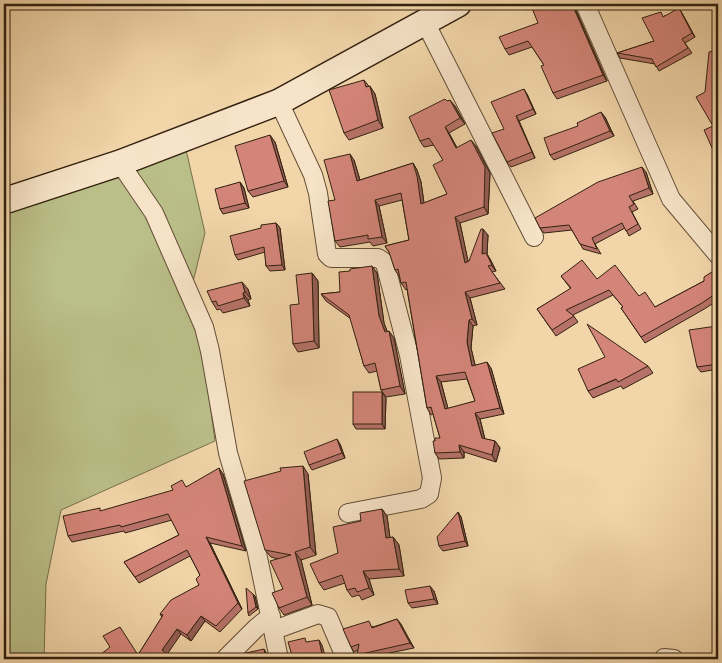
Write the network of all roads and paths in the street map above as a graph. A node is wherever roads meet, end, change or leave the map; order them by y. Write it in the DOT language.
graph roads {
  1 [pos="458,4"];
  2 [pos="585,4"];
  3 [pos="426,22"];
  4 [pos="279,102"];
  5 [pos="120,163"];
  6 [pos="4,201"];
  7 [pos="534,237"];
  8 [pos="718,255"];
  9 [pos="348,513"];
  10 [pos="272,623"];
  11 [pos="225,659"];
  12 [pos="279,659"];
  13 [pos="346,659"];
  1 -- 3 [label="main road"];
  2 -- 8 [label="street"];
  3 -- 4 [label="main road"];
  3 -- 7 [label="street"];
  4 -- 5 [label="main road"];
  4 -- 9 [label="street"];
  5 -- 6 [label="main road"];
  5 -- 10 [label="street"];
  10 -- 11 [label="street"];
  10 -- 12 [label="street"];
  10 -- 13 [label="street"];
}
